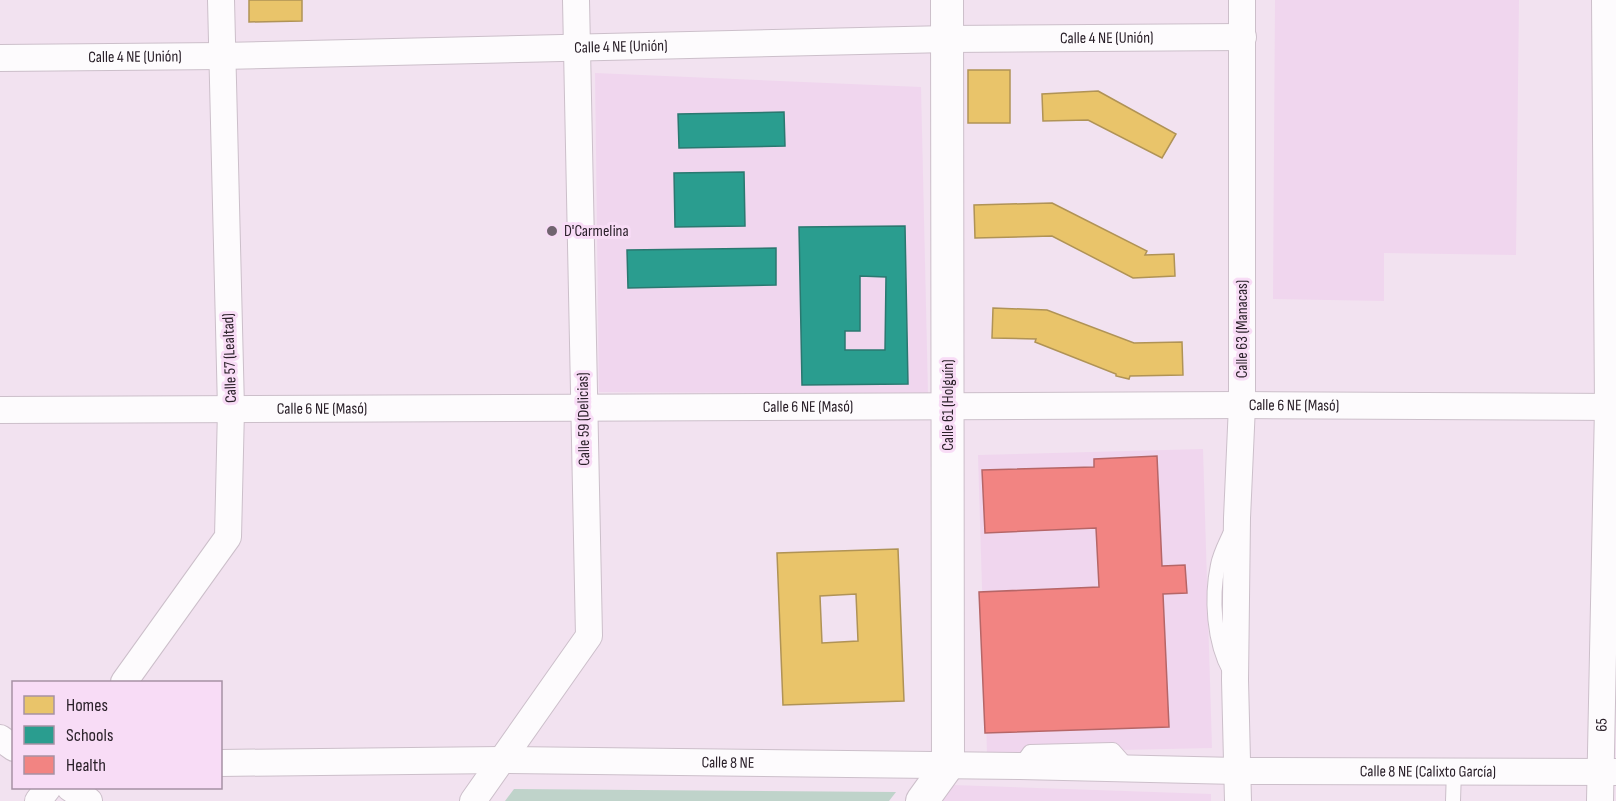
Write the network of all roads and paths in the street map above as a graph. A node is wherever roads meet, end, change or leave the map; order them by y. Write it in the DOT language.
graph roads {
  1 [pos="221,0"];
  2 [pos="576,0"];
  3 [pos="947,0"];
  4 [pos="1242,0"];
  5 [pos="1605,0"];
  6 [pos="1243,37"];
  7 [pos="948,39"];
  8 [pos="576,49"];
  9 [pos="221,56"];
  10 [pos="1611,56"];
  11 [pos="0,58"];
  12 [pos="1242,405"];
  13 [pos="948,406"];
  14 [pos="1612,407"];
  15 [pos="584,408"];
  16 [pos="231,409"];
  17 [pos="0,410"];
  18 [pos="125,681"];
  19 [pos="501,760"];
  20 [pos="222,763"];
  21 [pos="948,765"];
  22 [pos="1454,770"];
  23 [pos="1237,771"];
  24 [pos="1608,772"];
  25 [pos="47,789"];
  26 [pos="71,789"];
  27 [pos="38,801"];
  28 [pos="89,801"];
  29 [pos="473,801"];
  30 [pos="922,801"];
  31 [pos="1238,801"];
  32 [pos="1453,801"];
  33 [pos="1600,801"];
  1 -- 9 [label="street, Calle 57 (Lealtad)"];
  2 -- 8 [label="street, Calle 59 (Delicias)"];
  3 -- 7 [label="street, Calle 61 (Holguín)"];
  4 -- 6 [label="street, Calle 63 (Manacas)"];
  5 -- 10 [label="street, 65"];
  6 -- 7 [label="street, Calle 4 NE (Unión)"];
  6 -- 12 [label="street, Calle 63 (Manacas)"];
  7 -- 8 [label="street, Calle 4 NE (Unión)"];
  7 -- 13 [label="street, Calle 61 (Holguín)"];
  8 -- 9 [label="street, Calle 4 NE (Unión)"];
  8 -- 15 [label="street, Calle 59 (Delicias)"];
  9 -- 11 [label="street, Calle 4 NE (Unión)"];
  9 -- 16 [label="street, Calle 57 (Lealtad)"];
  10 -- 14 [label="street, 65"];
  12 -- 13 [label="street, Calle 6 NE (Masó)"];
  12 -- 14 [label="street, Calle 6 NE (Masó)"];
  12 -- 23 [label="street, Calle 63 (Manacas)"];
  13 -- 15 [label="street, Calle 6 NE (Masó)"];
  13 -- 21 [label="street, Calle 61 (Holguín)"];
  14 -- 24 [label="street, 65"];
  15 -- 16 [label="street, Calle 6 NE (Masó)"];
  15 -- 19 [label="street, Calle 59 (Delicias)"];
  16 -- 17 [label="street, Calle 6 NE (Masó)"];
  16 -- 18 [label="street, Calle 57 (Lealtad)"];
  19 -- 20 [label="street, Calle 8 NE"];
  19 -- 21 [label="street, Calle 8 NE"];
  19 -- 29 [label="street, Calle 59 (Delicias)"];
  21 -- 23 [label="street, Calle 8 NE"];
  21 -- 30 [label="street"];
  22 -- 23 [label="street, Calle 8 NE (Calixto García)"];
  22 -- 24 [label="street, Calle 8 NE (Calixto García)"];
  22 -- 32 [label="lane"];
  23 -- 31 [label="street, Calle 63 (Manacas)"];
  24 -- 33 [label="street, 65"];
  25 -- 27 [label="street"];
  26 -- 28 [label="street"];
}
